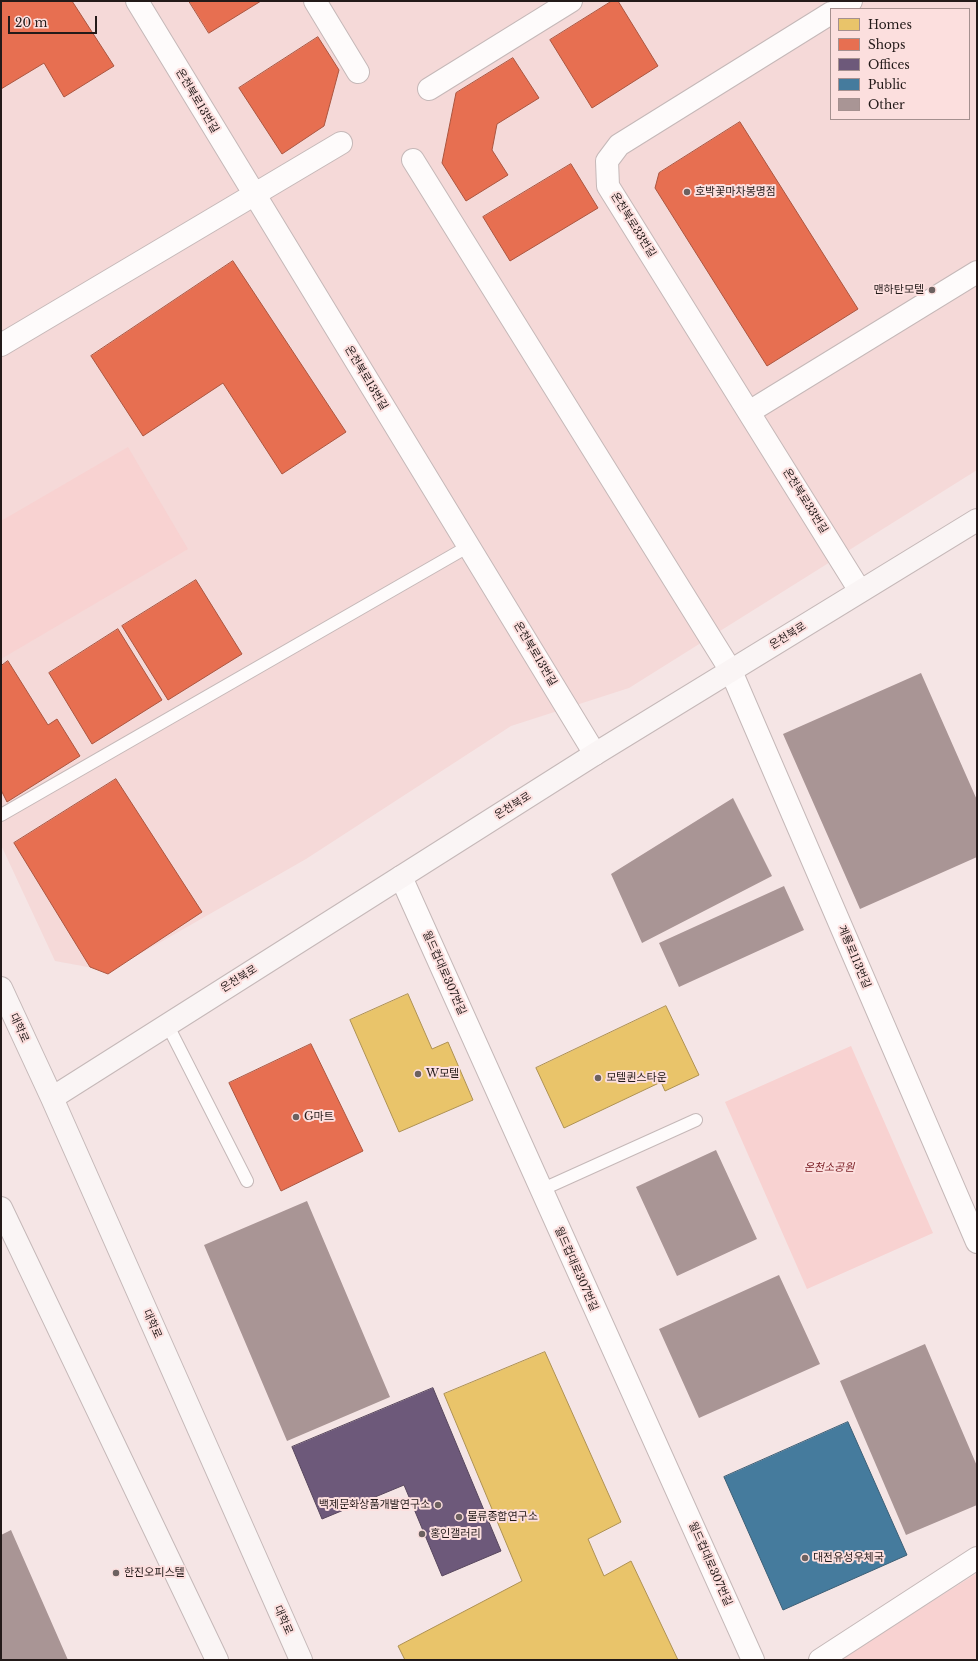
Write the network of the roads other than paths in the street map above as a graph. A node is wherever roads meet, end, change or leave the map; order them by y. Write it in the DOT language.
graph roads {
  1 [pos="137,1"];
  2 [pos="315,1"];
  3 [pos="571,1"];
  4 [pos="851,1"];
  5 [pos="840,8"];
  6 [pos="830,14"];
  7 [pos="358,72"];
  8 [pos="429,89"];
  9 [pos="341,143"];
  10 [pos="413,160"];
  11 [pos="255,195"];
  12 [pos="977,272"];
  13 [pos="1,345"];
  14 [pos="749,412"];
  15 [pos="977,520"];
  16 [pos="469,546"];
  17 [pos="860,591"];
  18 [pos="731,671"];
  19 [pos="595,754"];
  20 [pos="1,815"];
  21 [pos="401,877"];
  22 [pos="1,988"];
  23 [pos="167,1024"];
  24 [pos="52,1098"];
  25 [pos="696,1120"];
  26 [pos="246,1181"];
  27 [pos="541,1190"];
  28 [pos="1,1208"];
  29 [pos="977,1242"];
  30 [pos="977,1558"];
  31 [pos="217,1660"];
  32 [pos="301,1660"];
  33 [pos="753,1660"];
  34 [pos="820,1660"];
  1 -- 11 [label="street, 온천북로13번길"];
  2 -- 7 [label="street"];
  3 -- 8 [label="street"];
  4 -- 5 [label="street"];
  6 -- 14 [label="street, 온천북로33번길"];
  9 -- 11 [label="street"];
  10 -- 18 [label="street, 계룡로113번길"];
  11 -- 13 [label="street"];
  11 -- 16 [label="street, 온천북로13번길"];
  12 -- 14 [label="street"];
  14 -- 17 [label="street, 온천북로33번길"];
  15 -- 17 [label="street, 온천북로"];
  16 -- 19 [label="street, 온천북로13번길"];
  16 -- 20 [label="lane"];
  17 -- 18 [label="street, 온천북로"];
  18 -- 19 [label="street, 온천북로"];
  18 -- 29 [label="street, 계룡로113번길"];
  19 -- 21 [label="street, 온천북로"];
  21 -- 23 [label="street, 온천북로"];
  21 -- 27 [label="street, 월드컵대로307번길"];
  22 -- 24 [label="street, 대학로"];
  23 -- 24 [label="street, 온천북로"];
  23 -- 26 [label="lane"];
  24 -- 32 [label="street, 대학로"];
  25 -- 27 [label="lane"];
  27 -- 33 [label="street, 월드컵대로307번길"];
  28 -- 31 [label="street"];
  30 -- 34 [label="street"];
}
